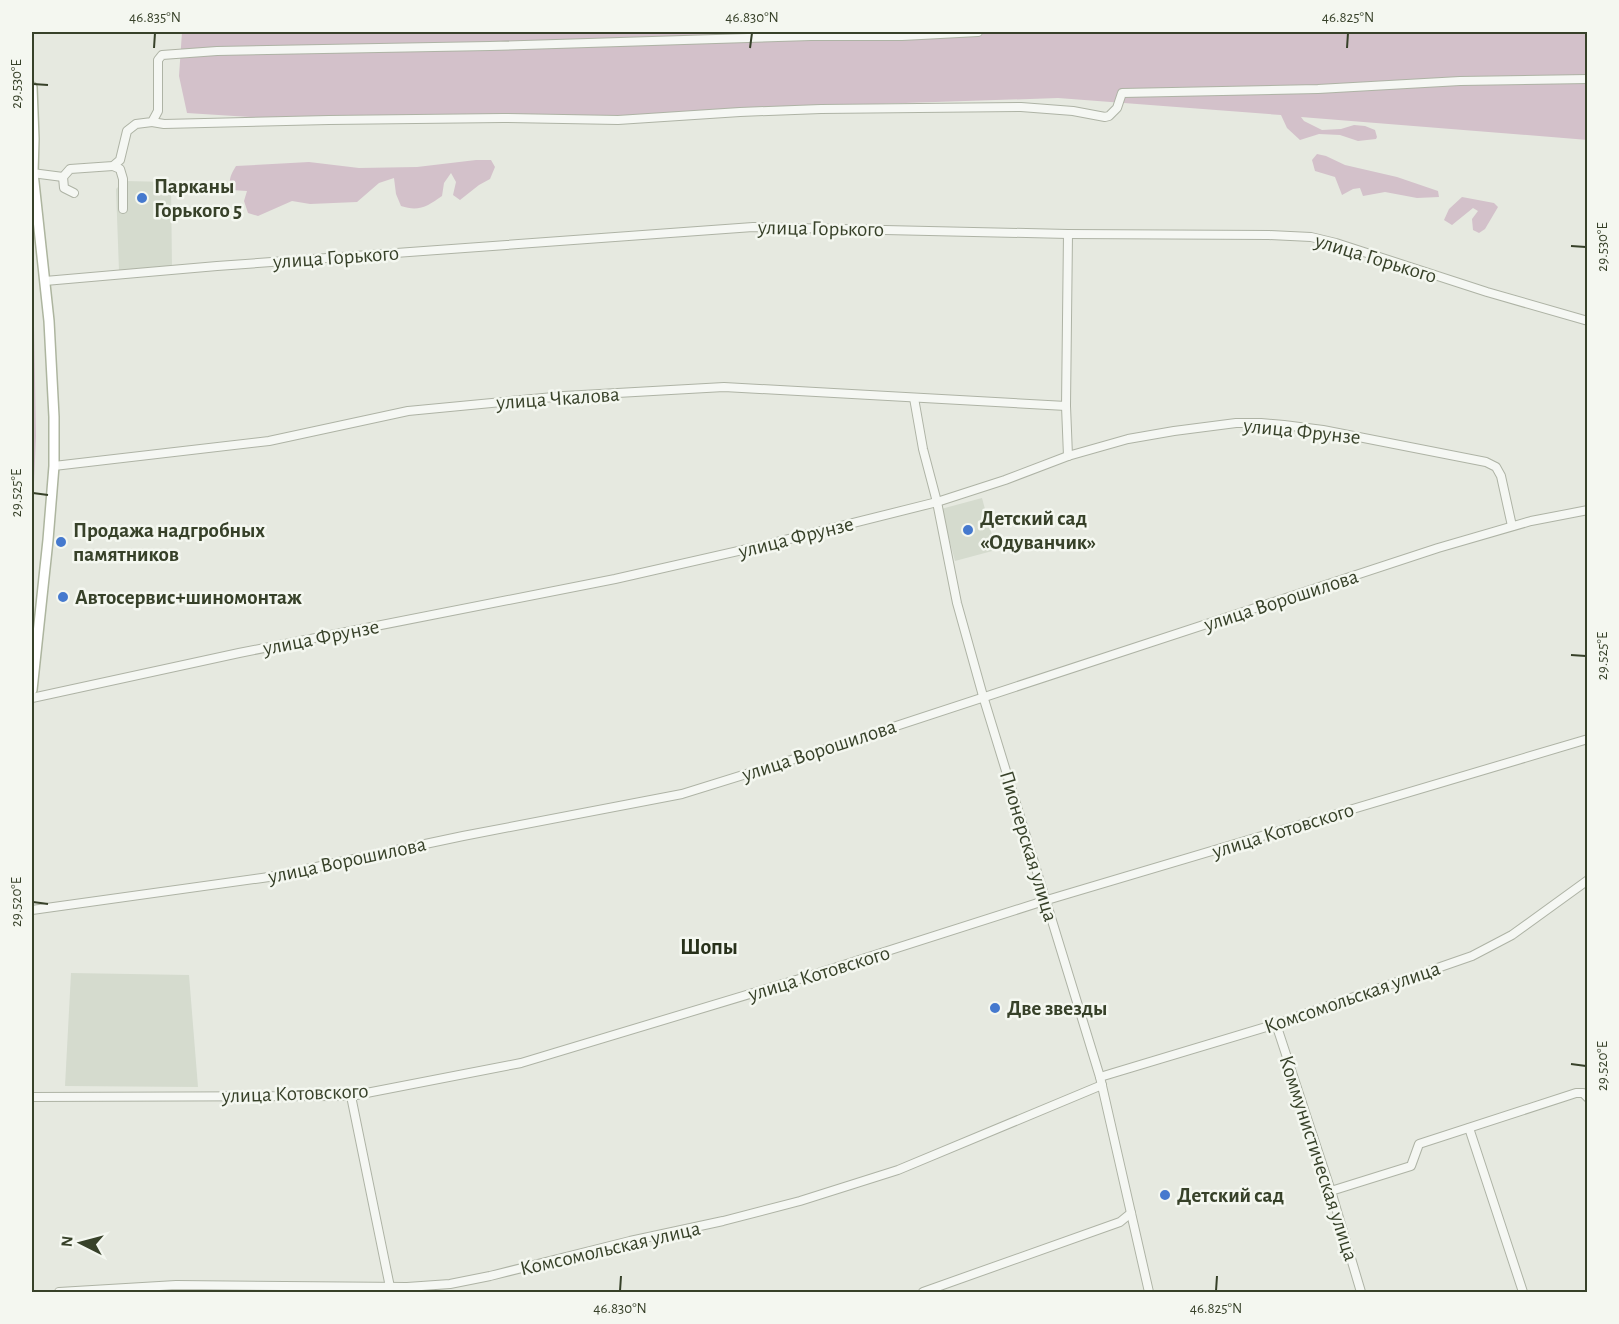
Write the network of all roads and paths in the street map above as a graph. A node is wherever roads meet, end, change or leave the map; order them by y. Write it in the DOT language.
graph roads {
  1 [pos="978,32"];
  2 [pos="1587,79"];
  3 [pos="32,87"];
  4 [pos="152,122"];
  5 [pos="113,166"];
  6 [pos="32,173"];
  7 [pos="63,177"];
  8 [pos="74,193"];
  9 [pos="123,209"];
  10 [pos="1068,234"];
  11 [pos="45,280"];
  12 [pos="1587,321"];
  13 [pos="915,398"];
  14 [pos="1066,405"];
  15 [pos="1068,456"];
  16 [pos="54,466"];
  17 [pos="937,502"];
  18 [pos="1587,510"];
  19 [pos="1512,526"];
  20 [pos="32,690"];
  21 [pos="983,696"];
  22 [pos="32,698"];
  23 [pos="1587,739"];
  24 [pos="1587,880"];
  25 [pos="1047,900"];
  26 [pos="32,910"];
  27 [pos="1276,1024"];
  28 [pos="1101,1081"];
  29 [pos="1585,1095"];
  30 [pos="351,1096"];
  31 [pos="32,1097"];
  32 [pos="1469,1128"];
  33 [pos="1331,1191"];
  34 [pos="1131,1213"];
  35 [pos="1120,1222"];
  36 [pos="1135,1229"];
  37 [pos="390,1290"];
  38 [pos="59,1293"];
  39 [pos="922,1293"];
  40 [pos="1149,1293"];
  41 [pos="1361,1293"];
  42 [pos="1523,1293"];
  1 -- 4 [label="street"];
  2 -- 4 [label="street"];
  3 -- 6 [label="main road"];
  4 -- 5 [label="street"];
  5 -- 7 [label="street"];
  5 -- 9 [label="street"];
  6 -- 7 [label="street"];
  6 -- 11 [label="main road"];
  7 -- 8 [label="street"];
  10 -- 11 [label="street, улица Горького"];
  10 -- 12 [label="street, улица Горького"];
  10 -- 14 [label="street"];
  11 -- 16 [label="main road"];
  13 -- 14 [label="street, улица Чкалова"];
  13 -- 16 [label="street, улица Чкалова"];
  13 -- 17 [label="street, Пионерская улица"];
  14 -- 15 [label="street"];
  15 -- 17 [label="street, улица Фрунзе"];
  15 -- 19 [label="street, улица Фрунзе"];
  16 -- 20 [label="main road"];
  17 -- 21 [label="street, Пионерская улица"];
  17 -- 22 [label="street, улица Фрунзе"];
  18 -- 19 [label="street, улица Ворошилова"];
  19 -- 21 [label="street, улица Ворошилова"];
  21 -- 25 [label="street, Пионерская улица"];
  21 -- 26 [label="street, улица Ворошилова"];
  23 -- 25 [label="street, улица Котовского"];
  24 -- 27 [label="street, Комсомольская улица"];
  25 -- 28 [label="street, Пионерская улица"];
  25 -- 30 [label="street, улица Котовского"];
  27 -- 28 [label="street, Комсомольская улица"];
  27 -- 33 [label="street, Коммунистическая улица"];
  28 -- 34 [label="street, Пионерская улица"];
  28 -- 37 [label="street, Комсомольская улица"];
  29 -- 32 [label="street"];
  30 -- 31 [label="street, улица Котовского"];
  30 -- 37 [label="street"];
  32 -- 33 [label="street"];
  32 -- 42 [label="street"];
  33 -- 41 [label="street, Коммунистическая улица"];
  34 -- 35 [label="street"];
  34 -- 36 [label="street, Пионерская улица"];
  35 -- 36 [label="street"];
  35 -- 39 [label="street"];
  36 -- 40 [label="street, Пионерская улица"];
  37 -- 38 [label="street, Комсомольская улица"];
}
